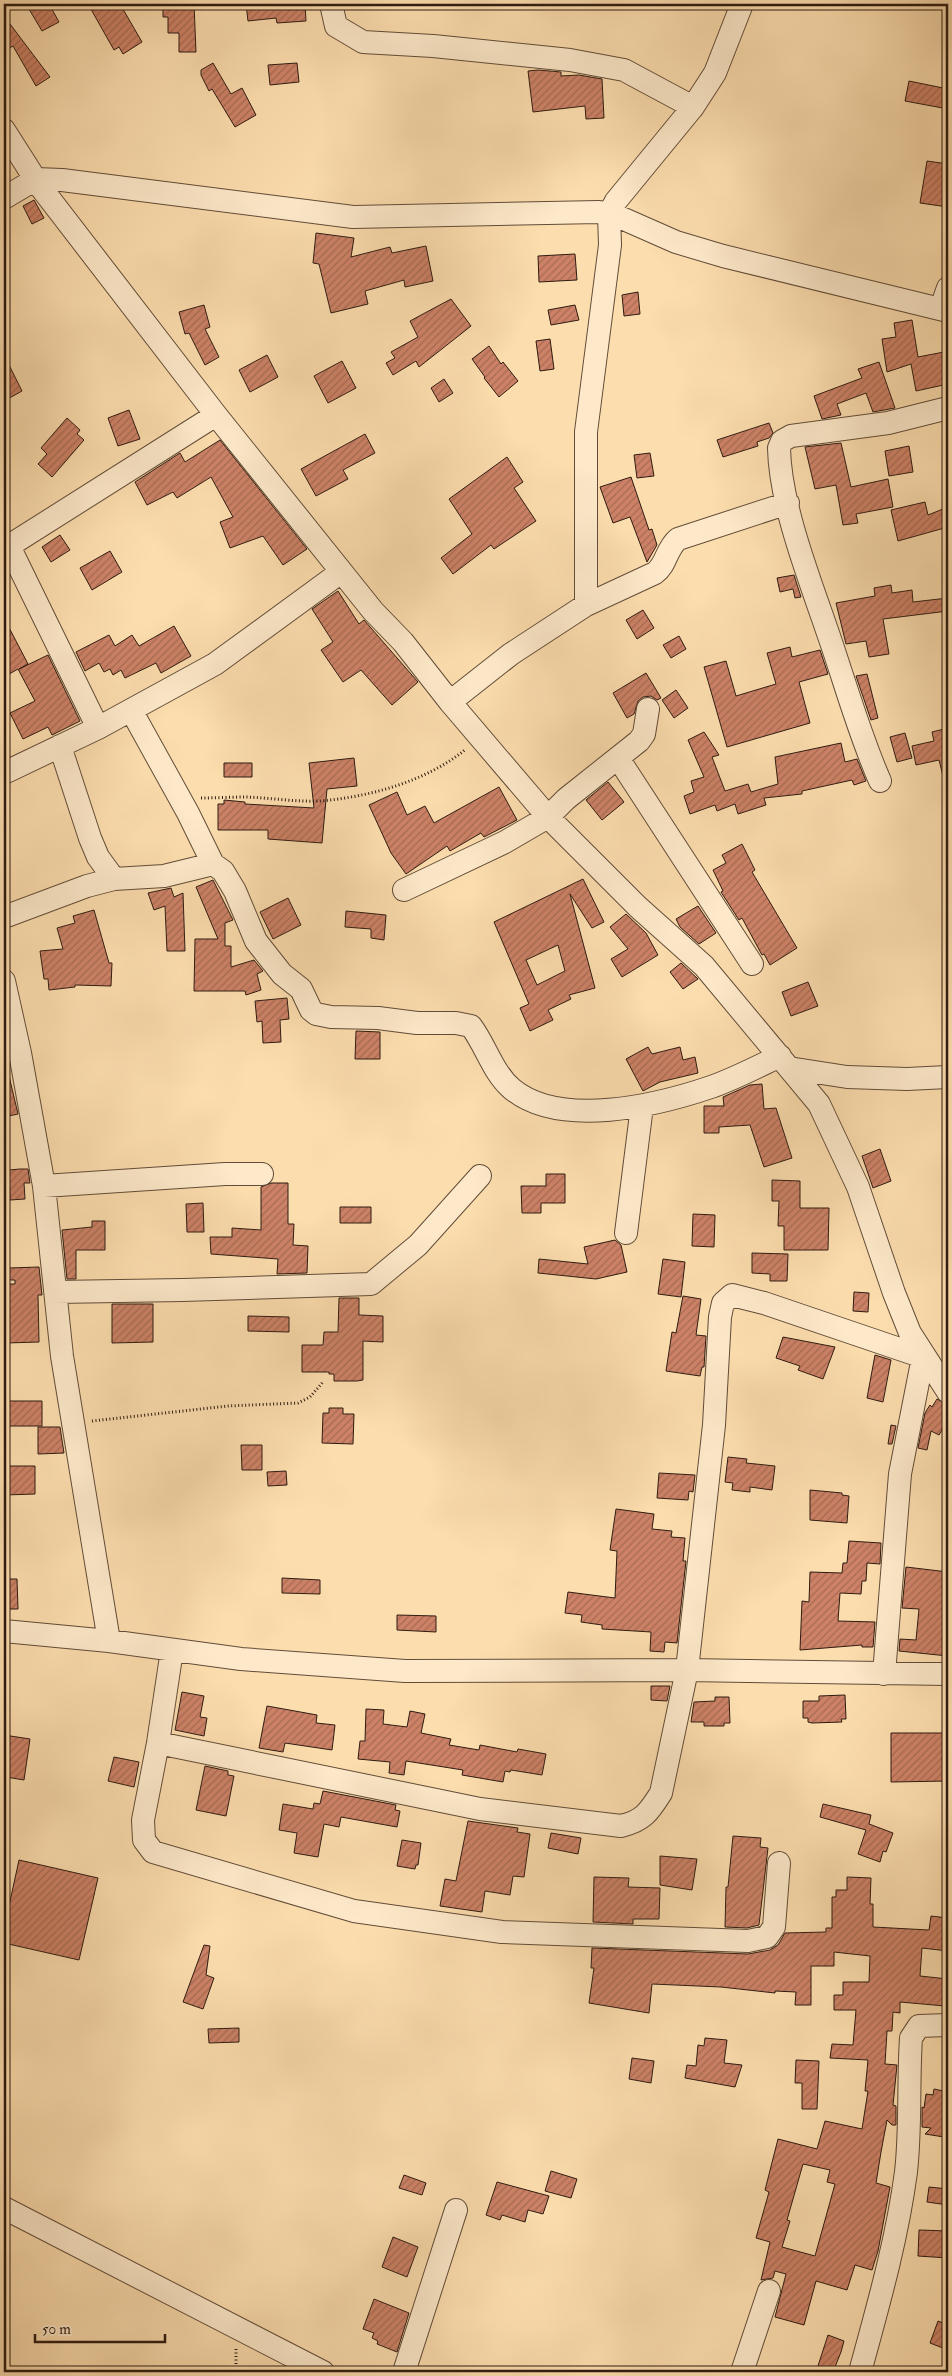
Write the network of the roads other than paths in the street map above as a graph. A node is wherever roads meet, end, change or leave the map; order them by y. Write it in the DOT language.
graph roads {
  1 [pos="331,4"];
  2 [pos="742,4"];
  3 [pos="693,107"];
  4 [pos="4,130"];
  5 [pos="36,180"];
  6 [pos="6,195"];
  7 [pos="610,214"];
  8 [pos="946,302"];
  9 [pos="948,408"];
  10 [pos="216,415"];
  11 [pos="788,503"];
  12 [pos="6,547"];
  13 [pos="341,572"];
  14 [pos="586,605"];
  15 [pos="450,702"];
  16 [pos="648,709"];
  17 [pos="131,710"];
  18 [pos="98,728"];
  19 [pos="60,746"];
  20 [pos="618,758"];
  21 [pos="6,776"];
  22 [pos="880,781"];
  23 [pos="548,817"];
  24 [pos="214,864"];
  25 [pos="114,879"];
  26 [pos="404,890"];
  27 [pos="4,917"];
  28 [pos="752,964"];
  29 [pos="4,981"];
  30 [pos="785,1062"];
  31 [pos="948,1077"];
  32 [pos="642,1106"];
  33 [pos="262,1174"];
  34 [pos="480,1176"];
  35 [pos="44,1186"];
  36 [pos="626,1233"];
  37 [pos="56,1292"];
  38 [pos="923,1357"];
  39 [pos="948,1392"];
  40 [pos="4,1631"];
  41 [pos="109,1641"];
  42 [pos="172,1650"];
  43 [pos="687,1670"];
  44 [pos="884,1674"];
  45 [pos="948,1674"];
  46 [pos="158,1743"];
  47 [pos="779,1863"];
  48 [pos="948,2025"];
  49 [pos="4,2208"];
  50 [pos="456,2210"];
  51 [pos="769,2291"];
  52 [pos="323,2372"];
  53 [pos="404,2372"];
  54 [pos="742,2372"];
  55 [pos="860,2372"];
  1 -- 3 [label="street"];
  2 -- 3 [label="street"];
  3 -- 7 [label="street"];
  4 -- 5 [label="street"];
  5 -- 6 [label="street"];
  5 -- 7 [label="street"];
  5 -- 10 [label="street"];
  7 -- 8 [label="street"];
  7 -- 14 [label="street"];
  9 -- 11 [label="street"];
  10 -- 12 [label="street"];
  10 -- 13 [label="street"];
  11 -- 14 [label="street"];
  11 -- 22 [label="street"];
  12 -- 18 [label="street"];
  13 -- 15 [label="street"];
  13 -- 17 [label="street"];
  14 -- 15 [label="street"];
  15 -- 23 [label="street"];
  16 -- 20 [label="street"];
  17 -- 18 [label="street"];
  17 -- 24 [label="street"];
  18 -- 19 [label="street"];
  19 -- 21 [label="street"];
  19 -- 25 [label="street"];
  20 -- 23 [label="street"];
  20 -- 28 [label="street"];
  23 -- 26 [label="street"];
  23 -- 30 [label="street"];
  24 -- 25 [label="street"];
  24 -- 32 [label="street"];
  25 -- 27 [label="street"];
  29 -- 35 [label="street"];
  30 -- 31 [label="street"];
  30 -- 32 [label="street"];
  30 -- 38 [label="street"];
  32 -- 36 [label="street"];
  33 -- 35 [label="street"];
  34 -- 37 [label="street"];
  35 -- 37 [label="street"];
  37 -- 41 [label="street"];
  38 -- 39 [label="street"];
  38 -- 43 [label="street"];
  38 -- 44 [label="street"];
  40 -- 41 [label="street"];
  41 -- 42 [label="street"];
  42 -- 43 [label="street"];
  42 -- 46 [label="street"];
  43 -- 44 [label="street"];
  43 -- 46 [label="street"];
  44 -- 45 [label="street"];
  46 -- 47 [label="street"];
  48 -- 55 [label="street"];
  49 -- 52 [label="street"];
  50 -- 53 [label="street"];
  51 -- 54 [label="street"];
}
